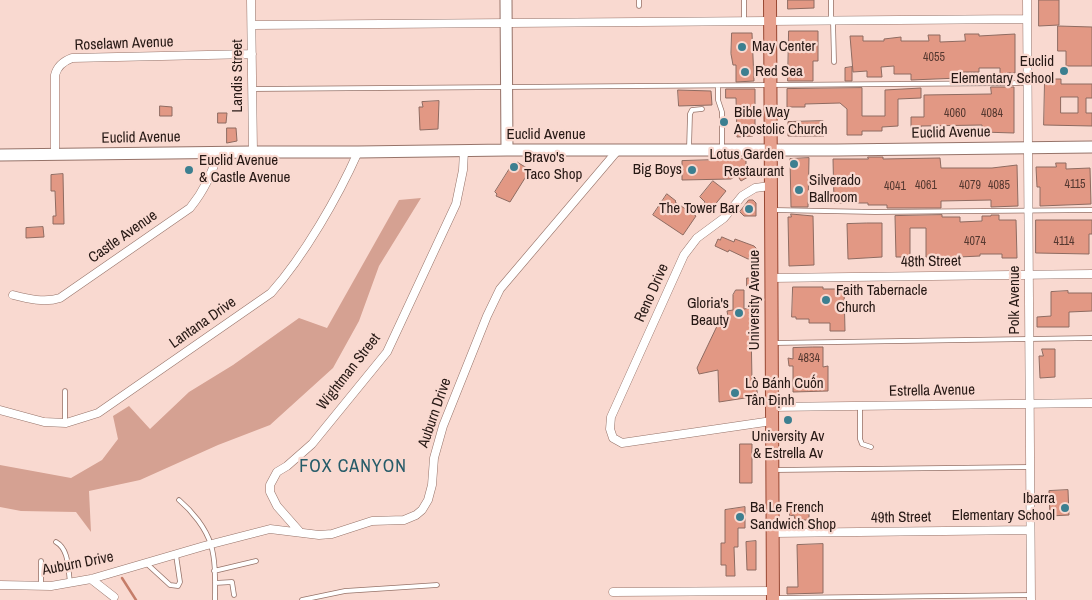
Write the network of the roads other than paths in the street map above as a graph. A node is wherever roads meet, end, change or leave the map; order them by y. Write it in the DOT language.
graph roads {
  1 [pos="252,0"];
  2 [pos="506,0"];
  3 [pos="640,0"];
  4 [pos="744,0"];
  5 [pos="770,0"];
  6 [pos="831,0"];
  7 [pos="1027,0"];
  8 [pos="640,6"];
  9 [pos="1027,19"];
  10 [pos="770,21"];
  11 [pos="832,21"];
  12 [pos="744,22"];
  13 [pos="506,23"];
  14 [pos="252,26"];
  15 [pos="252,54"];
  16 [pos="834,62"];
  17 [pos="1028,83"];
  18 [pos="770,85"];
  19 [pos="718,86"];
  20 [pos="506,87"];
  21 [pos="252,89"];
  22 [pos="702,109"];
  23 [pos="1028,147"];
  24 [pos="1092,147"];
  25 [pos="690,149"];
  26 [pos="722,149"];
  27 [pos="770,149"];
  28 [pos="507,150"];
  29 [pos="618,150"];
  30 [pos="464,151"];
  31 [pos="218,152"];
  32 [pos="253,152"];
  33 [pos="358,152"];
  34 [pos="55,154"];
  35 [pos="0,155"];
  36 [pos="770,186"];
  37 [pos="770,210"];
  38 [pos="1029,210"];
  39 [pos="1092,210"];
  40 [pos="1029,274"];
  41 [pos="1092,274"];
  42 [pos="771,278"];
  43 [pos="13,295"];
  44 [pos="1092,338"];
  45 [pos="1029,339"];
  46 [pos="771,343"];
  47 [pos="65,390"];
  48 [pos="1092,403"];
  49 [pos="1030,404"];
  50 [pos="860,405"];
  51 [pos="772,407"];
  52 [pos="0,410"];
  53 [pos="772,421"];
  54 [pos="65,423"];
  55 [pos="871,448"];
  56 [pos="1030,467"];
  57 [pos="772,470"];
  58 [pos="179,500"];
  59 [pos="1030,530"];
  60 [pos="299,531"];
  61 [pos="773,533"];
  62 [pos="56,542"];
  63 [pos="211,544"];
  64 [pos="176,554"];
  65 [pos="41,561"];
  66 [pos="256,561"];
  67 [pos="146,563"];
  68 [pos="214,571"];
  69 [pos="91,579"];
  70 [pos="70,582"];
  71 [pos="216,583"];
  72 [pos="0,585"];
  73 [pos="437,585"];
  74 [pos="41,586"];
  75 [pos="613,592"];
  76 [pos="234,595"];
  77 [pos="773,596"];
  78 [pos="114,597"];
  79 [pos="322,598"];
  80 [pos="1031,598"];
  81 [pos="216,600"];
  82 [pos="302,600"];
  1 -- 14 [label="street, Landis Street"];
  2 -- 13 [label="main road"];
  3 -- 8 [label="lane"];
  4 -- 12 [label="lane"];
  5 -- 10 [label="main road, University Avenue"];
  6 -- 11 [label="lane"];
  7 -- 9 [label="street, Polk Avenue"];
  9 -- 11 [label="street"];
  9 -- 17 [label="street, Polk Avenue"];
  10 -- 11 [label="street"];
  10 -- 12 [label="street"];
  10 -- 18 [label="main road, University Avenue"];
  11 -- 16 [label="lane"];
  12 -- 13 [label="street"];
  13 -- 14 [label="street"];
  13 -- 20 [label="main road"];
  14 -- 15 [label="street, Landis Street"];
  15 -- 21 [label="street, Landis Street"];
  15 -- 34 [label="street, Roselawn Avenue"];
  17 -- 18 [label="lane"];
  17 -- 23 [label="street, Polk Avenue"];
  18 -- 19 [label="lane"];
  18 -- 27 [label="main road, University Avenue"];
  19 -- 20 [label="lane"];
  19 -- 26 [label="lane"];
  20 -- 21 [label="lane"];
  20 -- 28 [label="main road"];
  21 -- 32 [label="street, Landis Street"];
  22 -- 25 [label="lane"];
  23 -- 24 [label="main road, Euclid Avenue"];
  23 -- 27 [label="main road, Euclid Avenue"];
  23 -- 38 [label="street, Polk Avenue"];
  25 -- 26 [label="main road, Euclid Avenue"];
  25 -- 29 [label="main road, Euclid Avenue"];
  26 -- 27 [label="main road, Euclid Avenue"];
  27 -- 36 [label="main road, University Avenue"];
  28 -- 29 [label="main road, Euclid Avenue"];
  28 -- 30 [label="main road, Euclid Avenue"];
  29 -- 60 [label="street, Auburn Drive"];
  30 -- 33 [label="main road, Euclid Avenue"];
  30 -- 60 [label="street, Wightman Street"];
  31 -- 32 [label="main road, Euclid Avenue"];
  31 -- 34 [label="main road, Euclid Avenue"];
  31 -- 43 [label="street, Castle Avenue"];
  32 -- 33 [label="main road, Euclid Avenue"];
  33 -- 54 [label="street, Lantana Drive"];
  34 -- 35 [label="main road, Euclid Avenue"];
  36 -- 37 [label="main road, University Avenue"];
  36 -- 53 [label="street, Reno Drive"];
  37 -- 38 [label="lane"];
  37 -- 42 [label="main road, University Avenue"];
  38 -- 39 [label="lane"];
  38 -- 40 [label="street, Polk Avenue"];
  40 -- 41 [label="street, 48th Street"];
  40 -- 42 [label="street, 48th Street"];
  40 -- 45 [label="street, Polk Avenue"];
  42 -- 46 [label="main road, University Avenue"];
  44 -- 45 [label="lane"];
  45 -- 46 [label="lane"];
  45 -- 49 [label="street, Polk Avenue"];
  46 -- 51 [label="main road, University Avenue"];
  47 -- 54 [label="lane"];
  48 -- 49 [label="street, Estrella Avenue"];
  49 -- 50 [label="street, Estrella Avenue"];
  49 -- 56 [label="street, Polk Avenue"];
  50 -- 51 [label="street, Estrella Avenue"];
  50 -- 55 [label="lane"];
  51 -- 53 [label="main road, University Avenue"];
  52 -- 54 [label="street, Lantana Drive"];
  53 -- 57 [label="main road, University Avenue"];
  56 -- 57 [label="lane"];
  56 -- 59 [label="street, Polk Avenue"];
  57 -- 61 [label="main road, University Avenue"];
  58 -- 63 [label="lane"];
  59 -- 61 [label="street, 49th Street"];
  59 -- 80 [label="street, Polk Avenue"];
  60 -- 63 [label="street, Auburn Drive"];
  61 -- 77 [label="main road, University Avenue"];
  62 -- 70 [label="lane"];
  63 -- 64 [label="street, Auburn Drive"];
  63 -- 68 [label="lane"];
  64 -- 67 [label="street, Auburn Drive"];
  64 -- 67 [label="lane"];
  65 -- 74 [label="lane"];
  66 -- 68 [label="lane"];
  67 -- 69 [label="street, Auburn Drive"];
  68 -- 71 [label="lane"];
  69 -- 70 [label="street, Auburn Drive"];
  69 -- 78 [label="street"];
  70 -- 74 [label="street, Auburn Drive"];
  71 -- 76 [label="lane"];
  71 -- 81 [label="lane"];
  72 -- 74 [label="street, Auburn Drive"];
  73 -- 79 [label="lane"];
  75 -- 77 [label="street"];
  77 -- 80 [label="lane"];
  79 -- 82 [label="lane"];
}
